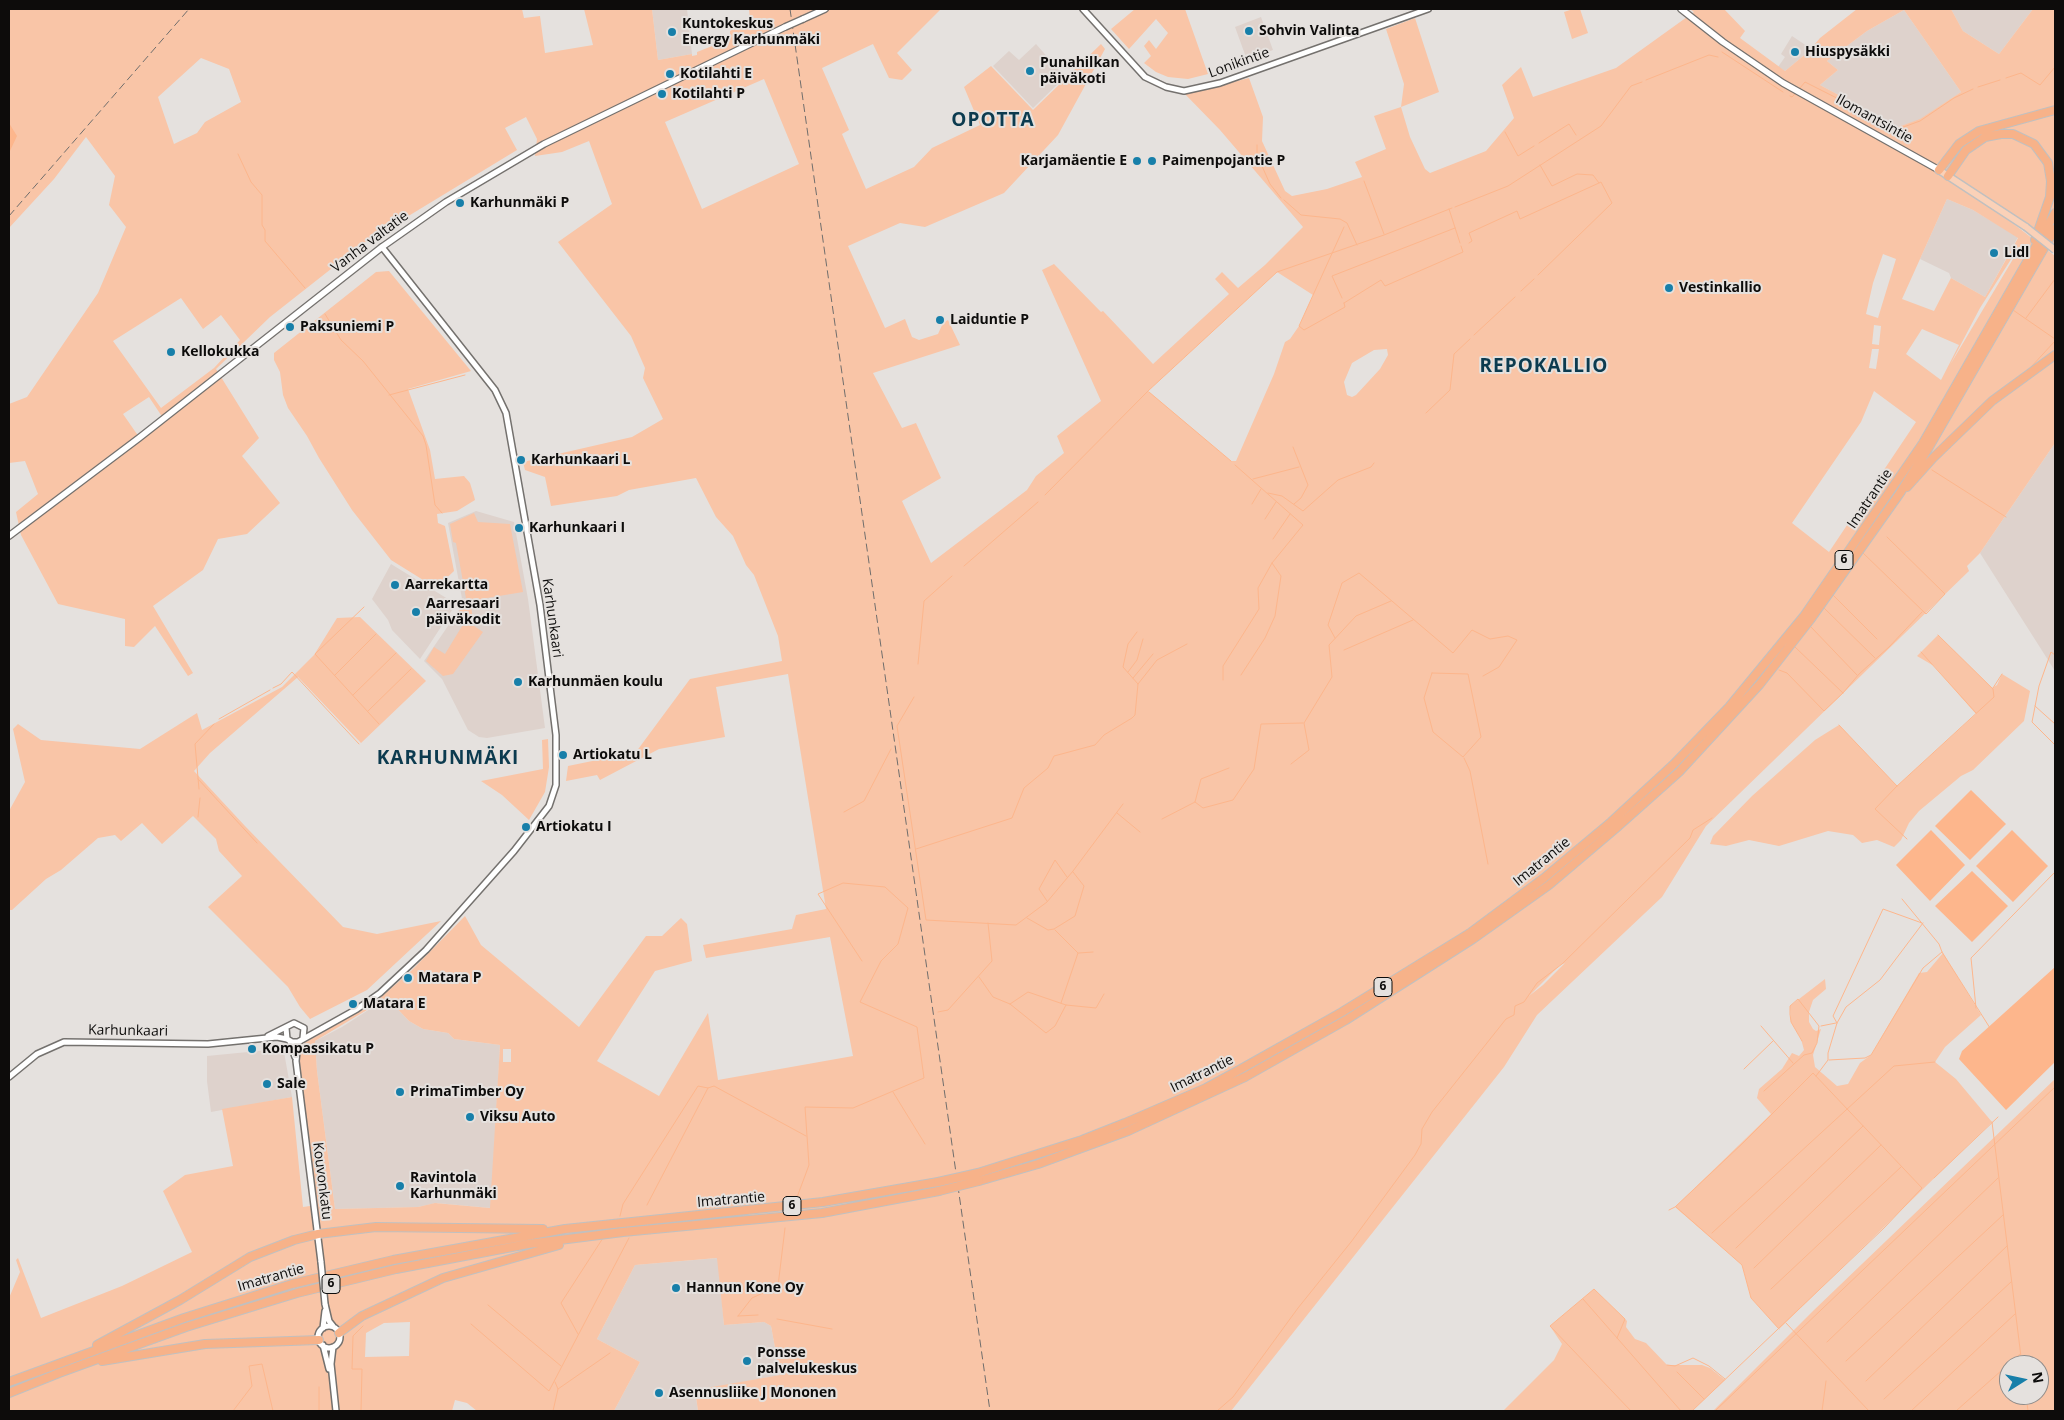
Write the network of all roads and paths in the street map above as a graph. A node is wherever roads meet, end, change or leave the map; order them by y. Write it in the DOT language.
graph roads {
  1 [pos="825,9"];
  2 [pos="1083,9"];
  3 [pos="1428,9"];
  4 [pos="1681,9"];
  5 [pos="2055,110"];
  6 [pos="1939,170"];
  7 [pos="1948,176"];
  8 [pos="2055,213"];
  9 [pos="2055,229"];
  10 [pos="382,247"];
  11 [pos="2055,250"];
  12 [pos="2029,261"];
  13 [pos="2055,355"];
  14 [pos="1900,493"];
  15 [pos="9,536"];
  16 [pos="324,1027"];
  17 [pos="286,1028"];
  18 [pos="304,1028"];
  19 [pos="258,1040"];
  20 [pos="288,1040"];
  21 [pos="301,1040"];
  22 [pos="296,1061"];
  23 [pos="9,1077"];
  24 [pos="565,1229"];
  25 [pos="318,1234"];
  26 [pos="593,1236"];
  27 [pos="325,1304"];
  28 [pos="333,1326"];
  29 [pos="323,1328"];
  30 [pos="339,1333"];
  31 [pos="321,1343"];
  32 [pos="333,1347"];
  33 [pos="79,1355"];
  34 [pos="78,1366"];
  35 [pos="332,1379"];
  36 [pos="9,1382"];
  37 [pos="9,1393"];
  38 [pos="336,1411"];
  1 -- 10 [label="main road, Vanha valtatie, bridge"];
  2 -- 3 [label="street, Lonikintie"];
  4 -- 6 [label="main road, Ilomantsintie"];
  5 -- 6 [label="highway"];
  6 -- 7 [label="main road, Ilomantsintie"];
  7 -- 11 [label="main road, Ilomantsintie, bridge"];
  7 -- 12 [label="highway"];
  8 -- 12 [label="highway, Imatrantie / 6"];
  9 -- 14 [label="highway, Imatrantie / 6"];
  10 -- 15 [label="main road, Vanha valtatie"];
  10 -- 16 [label="street, Karhunkaari"];
  12 -- 24 [label="highway, Imatrantie / 6, bridge"];
  13 -- 14 [label="highway"];
  14 -- 26 [label="highway, Imatrantie / 6, bridge"];
  16 -- 18 [label="street, Karhunkaari"];
  16 -- 21 [label="street, Karhunkaari"];
  17 -- 18 [label="street, Karhunkaari"];
  17 -- 19 [label="street, Karhunkaari"];
  17 -- 20 [label="street, Kouvonkatu"];
  18 -- 21 [label="street, Kouvonkatu"];
  19 -- 20 [label="street, Karhunkaari"];
  19 -- 23 [label="street, Karhunkaari"];
  20 -- 21 [label="street, Karhunkaari"];
  20 -- 22 [label="street, Kouvonkatu"];
  21 -- 22 [label="street, Kouvonkatu"];
  22 -- 25 [label="street, Kouvonkatu"];
  24 -- 25 [label="highway"];
  24 -- 33 [label="highway, Imatrantie / 6"];
  25 -- 27 [label="street, Kouvonkatu, bridge"];
  25 -- 33 [label="highway"];
  26 -- 30 [label="highway"];
  26 -- 34 [label="highway, Imatrantie / 6"];
  27 -- 28 [label="street, Kouvonkatu"];
  27 -- 29 [label="street, Kouvonkatu"];
  28 -- 29 [label="street"];
  28 -- 30 [label="street"];
  29 -- 31 [label="street"];
  30 -- 32 [label="street"];
  31 -- 32 [label="street"];
  31 -- 34 [label="highway"];
  31 -- 35 [label="street"];
  32 -- 35 [label="street"];
  33 -- 36 [label="highway, Imatrantie / 6"];
  34 -- 37 [label="highway, Imatrantie / 6"];
  35 -- 38 [label="street"];
}
